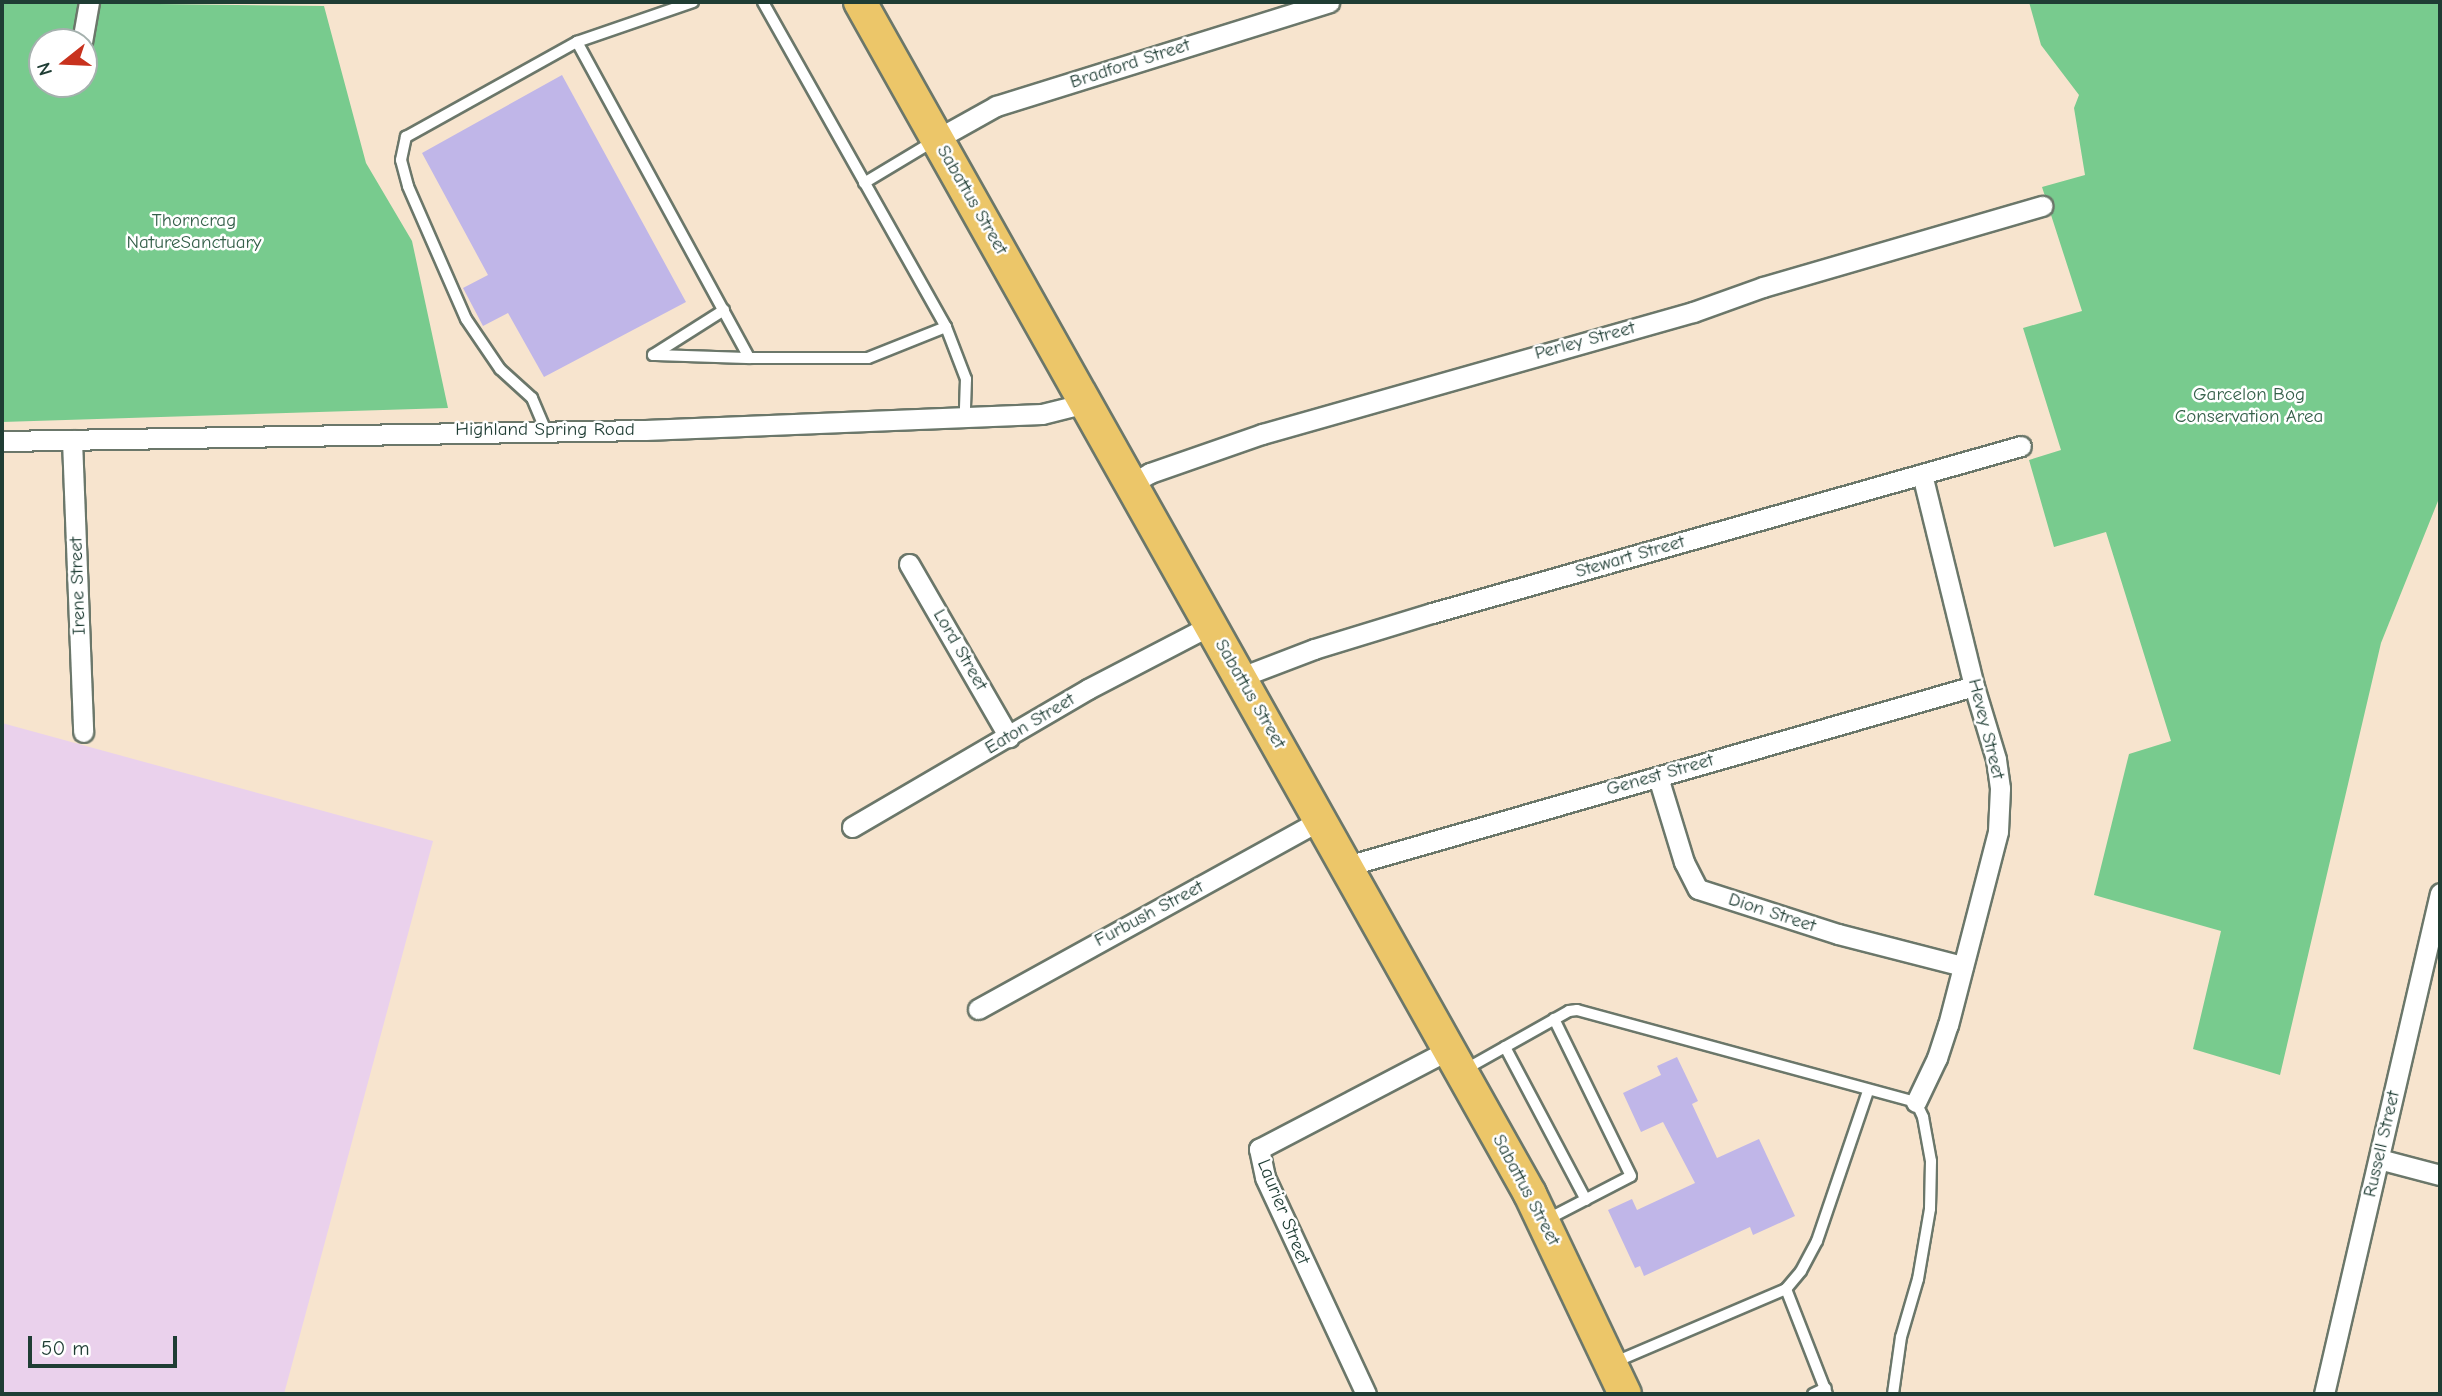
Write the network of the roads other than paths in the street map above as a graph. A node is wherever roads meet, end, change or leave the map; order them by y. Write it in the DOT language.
graph roads {
  1 [pos="89,2"];
  2 [pos="693,2"];
  3 [pos="764,2"];
  4 [pos="860,2"];
  5 [pos="1329,2"];
  6 [pos="84,28"];
  7 [pos="577,42"];
  8 [pos="937,139"];
  9 [pos="864,183"];
  10 [pos="2042,206"];
  11 [pos="724,310"];
  12 [pos="946,327"];
  13 [pos="748,358"];
  14 [pos="1087,403"];
  15 [pos="965,417"];
  16 [pos="546,430"];
  17 [pos="72,440"];
  18 [pos="2,441"];
  19 [pos="2021,446"];
  20 [pos="1922,474"];
  21 [pos="1131,484"];
  22 [pos="909,564"];
  23 [pos="1211,625"];
  24 [pos="1241,677"];
  25 [pos="1974,686"];
  26 [pos="83,732"];
  27 [pos="1009,737"];
  28 [pos="1658,776"];
  29 [pos="1321,820"];
  30 [pos="852,827"];
  31 [pos="1347,866"];
  32 [pos="2440,893"];
  33 [pos="2435,940"];
  34 [pos="1963,965"];
  35 [pos="978,1009"];
  36 [pos="1555,1019"];
  37 [pos="1506,1046"];
  38 [pos="1456,1060"];
  39 [pos="1868,1091"];
  40 [pos="1916,1102"];
  41 [pos="2379,1160"];
  42 [pos="2440,1175"];
  43 [pos="1586,1200"];
  44 [pos="1544,1221"];
  45 [pos="1786,1289"];
  46 [pos="1611,1364"];
  47 [pos="1826,1391"];
  48 [pos="1366,1394"];
  49 [pos="1625,1394"];
  50 [pos="1813,1394"];
  51 [pos="1893,1394"];
  52 [pos="2324,1394"];
  1 -- 6 [label="street"];
  2 -- 7 [label="lane"];
  3 -- 9 [label="lane"];
  4 -- 8 [label="main road, Sabattus Street"];
  5 -- 8 [label="street, Bradford Street"];
  7 -- 11 [label="lane"];
  7 -- 16 [label="lane"];
  8 -- 9 [label="lane"];
  8 -- 14 [label="main road, Sabattus Street"];
  9 -- 12 [label="lane"];
  10 -- 21 [label="street, Perley Street"];
  11 -- 13 [label="lane"];
  11 -- 13 [label="lane"];
  12 -- 13 [label="lane"];
  12 -- 15 [label="lane"];
  14 -- 15 [label="street, Highland Spring Road"];
  14 -- 21 [label="main road, Sabattus Street"];
  15 -- 16 [label="street, Highland Spring Road"];
  16 -- 17 [label="street, Highland Spring Road"];
  17 -- 18 [label="street, Highland Spring Road"];
  17 -- 26 [label="street, Irene Street"];
  19 -- 20 [label="street, Stewart Street"];
  20 -- 24 [label="street, Stewart Street"];
  20 -- 25 [label="street, Hevey Street"];
  21 -- 23 [label="main road, Sabattus Street"];
  22 -- 27 [label="street, Lord Street"];
  23 -- 24 [label="main road, Sabattus Street"];
  23 -- 27 [label="street, Eaton Street"];
  24 -- 29 [label="main road, Sabattus Street"];
  25 -- 28 [label="street, Genest Street"];
  25 -- 34 [label="street, Hevey Street"];
  27 -- 30 [label="street, Eaton Street"];
  28 -- 31 [label="street, Genest Street"];
  28 -- 34 [label="street, Dion Street"];
  29 -- 31 [label="main road, Sabattus Street"];
  29 -- 35 [label="street, Furbush Street"];
  31 -- 38 [label="main road, Sabattus Street"];
  32 -- 33 [label="street, Russell Street"];
  33 -- 41 [label="street, Russell Street"];
  34 -- 40 [label="street, Hevey Street"];
  36 -- 37 [label="lane"];
  36 -- 39 [label="lane"];
  36 -- 43 [label="lane"];
  37 -- 38 [label="lane"];
  37 -- 43 [label="lane"];
  38 -- 44 [label="main road, Sabattus Street"];
  38 -- 48 [label="street, Laurier Street"];
  39 -- 40 [label="lane"];
  39 -- 45 [label="lane"];
  40 -- 51 [label="lane"];
  41 -- 42 [label="street"];
  41 -- 52 [label="street, Russell Street"];
  43 -- 44 [label="lane"];
  44 -- 46 [label="main road, Sabattus Street"];
  45 -- 46 [label="lane"];
  45 -- 47 [label="lane"];
  46 -- 49 [label="main road, Sabattus Street"];
  47 -- 50 [label="lane"];
}
